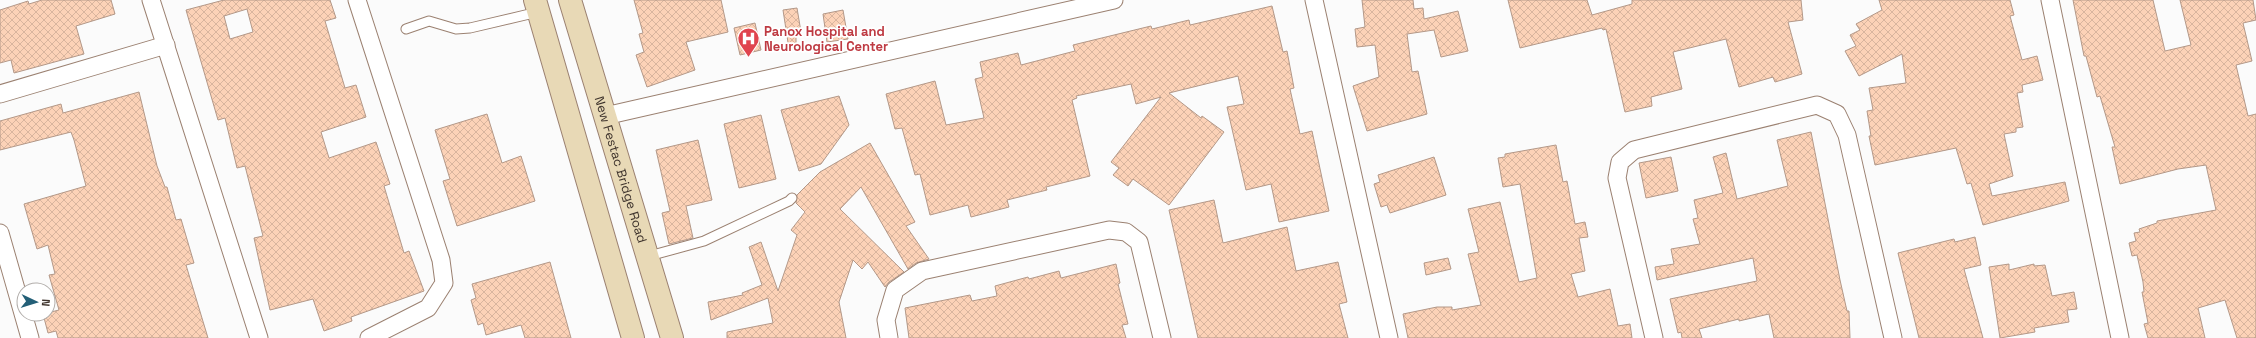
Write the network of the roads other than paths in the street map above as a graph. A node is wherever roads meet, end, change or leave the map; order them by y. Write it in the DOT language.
graph roads {
  1 [pos="151,0"];
  2 [pos="357,0"];
  3 [pos="570,0"];
  4 [pos="1114,0"];
  5 [pos="1314,0"];
  6 [pos="2050,0"];
  7 [pos="537,6"];
  8 [pos="406,29"];
  9 [pos="166,45"];
  10 [pos="0,94"];
  11 [pos="605,116"];
  12 [pos="792,198"];
  13 [pos="0,233"];
  14 [pos="649,256"];
  15 [pos="30,338"];
  16 [pos="259,338"];
  17 [pos="369,338"];
  18 [pos="633,338"];
  19 [pos="672,338"];
  20 [pos="889,338"];
  21 [pos="1162,338"];
  22 [pos="1389,338"];
  23 [pos="1654,338"];
  24 [pos="1893,338"];
  25 [pos="2120,338"];
  1 -- 9 [label="street"];
  2 -- 17 [label="street"];
  3 -- 11 [label="main road, New Festac Bridge Road"];
  4 -- 11 [label="street"];
  5 -- 22 [label="street"];
  6 -- 25 [label="street"];
  7 -- 8 [label="lane"];
  7 -- 18 [label="main road"];
  9 -- 10 [label="street"];
  9 -- 16 [label="street"];
  11 -- 14 [label="main road, New Festac Bridge Road"];
  12 -- 14 [label="lane"];
  13 -- 15 [label="street"];
  14 -- 19 [label="main road, New Festac Bridge Road"];
  20 -- 21 [label="street"];
  23 -- 24 [label="street"];
}
